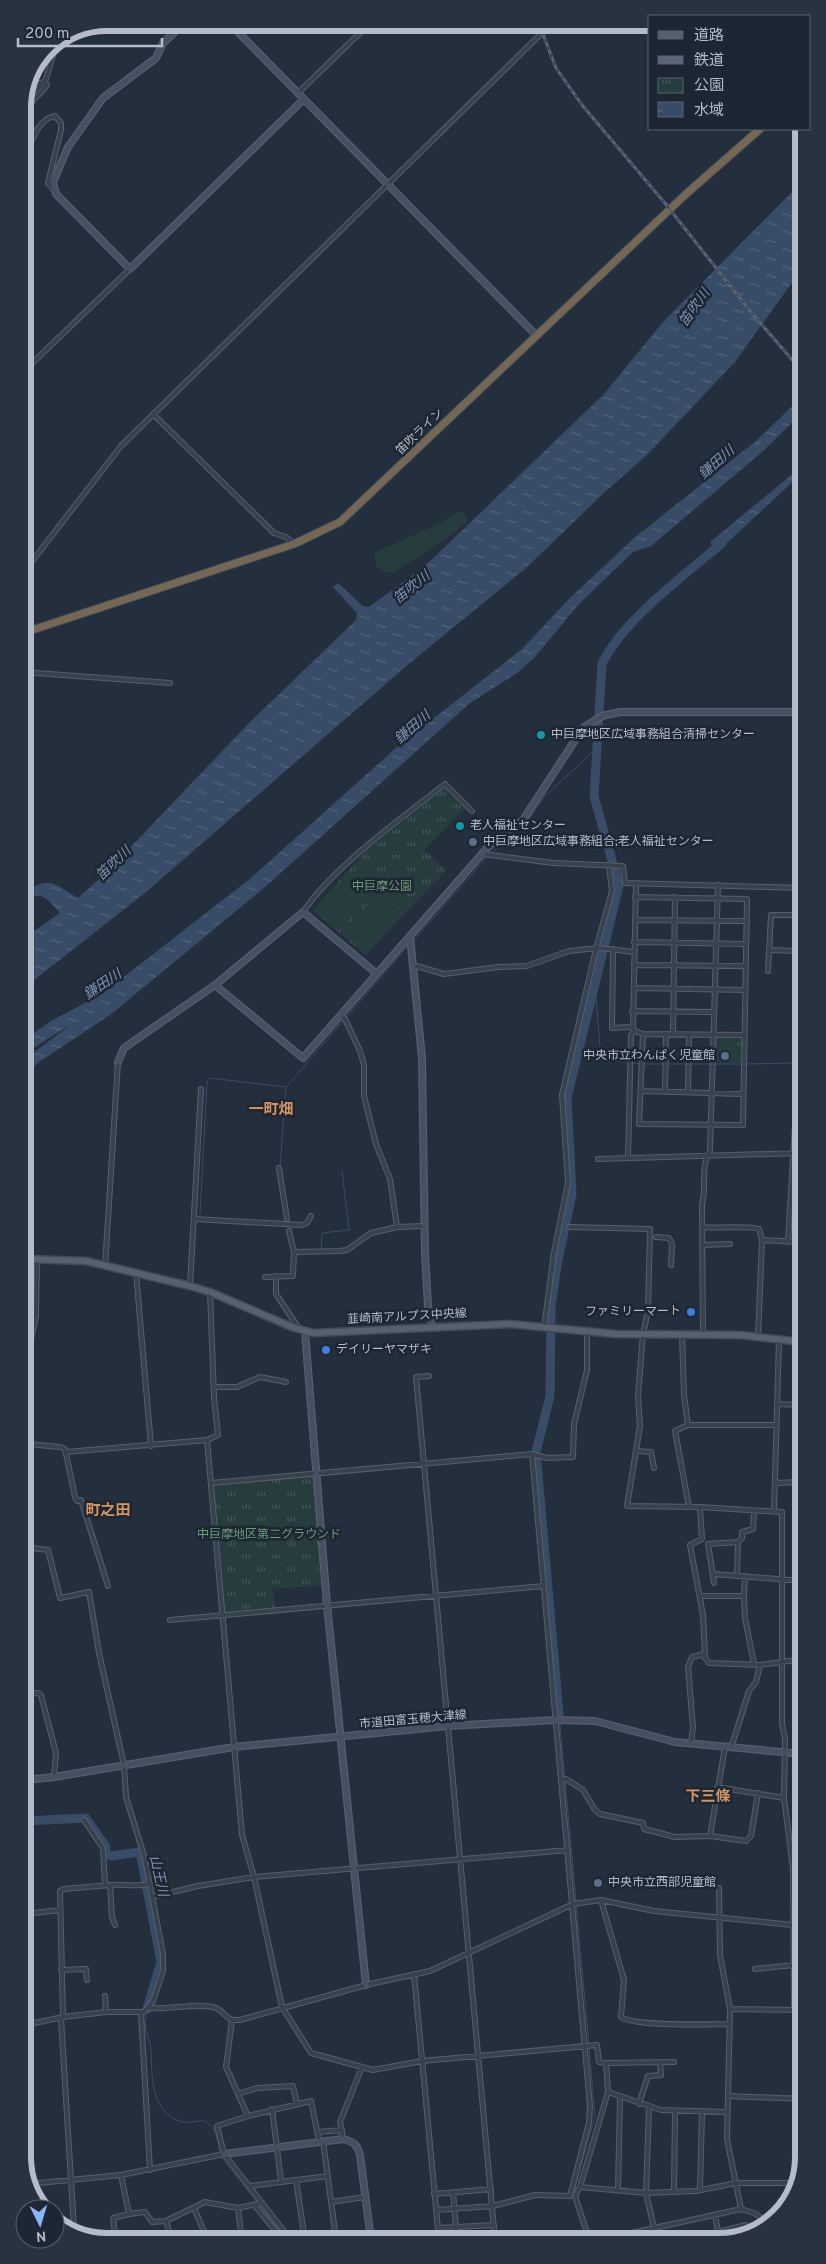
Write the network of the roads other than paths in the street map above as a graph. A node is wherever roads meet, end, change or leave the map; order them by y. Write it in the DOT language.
graph roads {
  1 [pos="177,31"];
  2 [pos="237,31"];
  3 [pos="363,31"];
  4 [pos="544,31"];
  5 [pos="54,54"];
  6 [pos="45,82"];
  7 [pos="35,84"];
  8 [pos="298,93"];
  9 [pos="33,94"];
  10 [pos="304,99"];
  11 [pos="31,102"];
  12 [pos="759,130"];
  13 [pos="31,143"];
  14 [pos="387,185"];
  15 [pos="56,194"];
  16 [pos="130,269"];
  17 [pos="536,335"];
  18 [pos="31,364"];
  19 [pos="153,414"];
  20 [pos="294,544"];
  21 [pos="31,563"];
  22 [pos="31,630"];
  23 [pos="31,673"];
  24 [pos="170,683"];
  25 [pos="795,712"];
  26 [pos="472,811"];
  27 [pos="482,854"];
  28 [pos="610,865"];
  29 [pos="636,884"];
  30 [pos="718,885"];
  31 [pos="795,888"];
  32 [pos="635,897"];
  33 [pos="675,897"];
  34 [pos="717,898"];
  35 [pos="303,912"];
  36 [pos="795,915"];
  37 [pos="635,920"];
  38 [pos="674,920"];
  39 [pos="716,920"];
  40 [pos="747,921"];
  41 [pos="410,936"];
  42 [pos="634,942"];
  43 [pos="674,943"];
  44 [pos="716,943"];
  45 [pos="746,944"];
  46 [pos="598,949"];
  47 [pos="613,949"];
  48 [pos="769,950"];
  49 [pos="795,950"];
  50 [pos="634,952"];
  51 [pos="413,965"];
  52 [pos="634,965"];
  53 [pos="674,965"];
  54 [pos="715,966"];
  55 [pos="746,966"];
  56 [pos="768,971"];
  57 [pos="377,974"];
  58 [pos="215,985"];
  59 [pos="634,988"];
  60 [pos="674,989"];
  61 [pos="714,989"];
  62 [pos="745,990"];
  63 [pos="632,1011"];
  64 [pos="673,1011"];
  65 [pos="714,1012"];
  66 [pos="340,1016"];
  67 [pos="633,1029"];
  68 [pos="643,1034"];
  69 [pos="666,1034"];
  70 [pos="673,1034"];
  71 [pos="689,1034"];
  72 [pos="713,1035"];
  73 [pos="744,1036"];
  74 [pos="118,1062"];
  75 [pos="795,1062"];
  76 [pos="201,1090"];
  77 [pos="641,1091"];
  78 [pos="665,1092"];
  79 [pos="688,1092"];
  80 [pos="712,1093"];
  81 [pos="743,1094"];
  82 [pos="711,1125"];
  83 [pos="793,1153"];
  84 [pos="707,1156"];
  85 [pos="628,1158"];
  86 [pos="598,1159"];
  87 [pos="278,1168"];
  88 [pos="311,1216"];
  89 [pos="194,1219"];
  90 [pos="287,1219"];
  91 [pos="424,1226"];
  92 [pos="397,1227"];
  93 [pos="569,1227"];
  94 [pos="702,1227"];
  95 [pos="289,1231"];
  96 [pos="656,1238"];
  97 [pos="762,1240"];
  98 [pos="788,1242"];
  99 [pos="795,1242"];
  100 [pos="702,1244"];
  101 [pos="730,1244"];
  102 [pos="294,1252"];
  103 [pos="31,1259"];
  104 [pos="37,1259"];
  105 [pos="671,1265"];
  106 [pos="105,1266"];
  107 [pos="136,1273"];
  108 [pos="276,1276"];
  109 [pos="265,1278"];
  110 [pos="190,1286"];
  111 [pos="210,1292"];
  112 [pos="433,1328"];
  113 [pos="548,1328"];
  114 [pos="305,1332"];
  115 [pos="587,1332"];
  116 [pos="643,1334"];
  117 [pos="682,1334"];
  118 [pos="703,1334"];
  119 [pos="31,1337"];
  120 [pos="758,1337"];
  121 [pos="779,1340"];
  122 [pos="795,1341"];
  123 [pos="429,1376"];
  124 [pos="286,1382"];
  125 [pos="214,1387"];
  126 [pos="777,1404"];
  127 [pos="795,1405"];
  128 [pos="688,1425"];
  129 [pos="776,1425"];
  130 [pos="207,1440"];
  131 [pos="31,1444"];
  132 [pos="151,1446"];
  133 [pos="637,1451"];
  134 [pos="66,1452"];
  135 [pos="535,1455"];
  136 [pos="424,1464"];
  137 [pos="654,1468"];
  138 [pos="317,1474"];
  139 [pos="795,1482"];
  140 [pos="211,1483"];
  141 [pos="775,1483"];
  142 [pos="689,1507"];
  143 [pos="700,1507"];
  144 [pos="754,1510"];
  145 [pos="774,1512"];
  146 [pos="738,1542"];
  147 [pos="31,1548"];
  148 [pos="714,1574"];
  149 [pos="738,1576"];
  150 [pos="745,1576"];
  151 [pos="783,1578"];
  152 [pos="795,1580"];
  153 [pos="714,1583"];
  154 [pos="108,1586"];
  155 [pos="544,1586"];
  156 [pos="436,1596"];
  157 [pos="700,1596"];
  158 [pos="744,1596"];
  159 [pos="327,1605"];
  160 [pos="223,1616"];
  161 [pos="170,1620"];
  162 [pos="702,1654"];
  163 [pos="795,1660"];
  164 [pos="781,1661"];
  165 [pos="757,1664"];
  166 [pos="31,1694"];
  167 [pos="555,1720"];
  168 [pos="448,1726"];
  169 [pos="340,1736"];
  170 [pos="691,1744"];
  171 [pos="234,1747"];
  172 [pos="728,1747"];
  173 [pos="785,1752"];
  174 [pos="795,1753"];
  175 [pos="124,1765"];
  176 [pos="54,1777"];
  177 [pos="31,1779"];
  178 [pos="563,1780"];
  179 [pos="717,1786"];
  180 [pos="758,1793"];
  181 [pos="784,1798"];
  182 [pos="84,1820"];
  183 [pos="710,1836"];
  184 [pos="568,1850"];
  185 [pos="792,1857"];
  186 [pos="795,1857"];
  187 [pos="461,1860"];
  188 [pos="354,1869"];
  189 [pos="254,1877"];
  190 [pos="148,1884"];
  191 [pos="108,1885"];
  192 [pos="720,1888"];
  193 [pos="152,1897"];
  194 [pos="602,1900"];
  195 [pos="575,1904"];
  196 [pos="60,1910"];
  197 [pos="31,1913"];
  198 [pos="720,1918"];
  199 [pos="115,1925"];
  200 [pos="794,1925"];
  201 [pos="470,1952"];
  202 [pos="794,1966"];
  203 [pos="755,1969"];
  204 [pos="61,1970"];
  205 [pos="414,1974"];
  206 [pos="87,1980"];
  207 [pos="366,1985"];
  208 [pos="105,1996"];
  209 [pos="282,2007"];
  210 [pos="150,2008"];
  211 [pos="730,2010"];
  212 [pos="794,2010"];
  213 [pos="106,2012"];
  214 [pos="141,2013"];
  215 [pos="62,2017"];
  216 [pos="232,2020"];
  217 [pos="31,2024"];
  218 [pos="730,2024"];
  219 [pos="586,2046"];
  220 [pos="478,2056"];
  221 [pos="422,2061"];
  222 [pos="660,2062"];
  223 [pos="674,2062"];
  224 [pos="606,2063"];
  225 [pos="362,2067"];
  226 [pos="608,2092"];
  227 [pos="238,2094"];
  228 [pos="728,2096"];
  229 [pos="620,2097"];
  230 [pos="795,2100"];
  231 [pos="297,2104"];
  232 [pos="639,2104"];
  233 [pos="649,2108"];
  234 [pos="272,2109"];
  235 [pos="675,2112"];
  236 [pos="702,2112"];
  237 [pos="728,2112"];
  238 [pos="248,2116"];
  239 [pos="342,2130"];
  240 [pos="318,2132"];
  241 [pos="343,2138"];
  242 [pos="321,2141"];
  243 [pos="277,2145"];
  244 [pos="221,2153"];
  245 [pos="150,2170"];
  246 [pos="121,2175"];
  247 [pos="328,2176"];
  248 [pos="72,2180"];
  249 [pos="296,2180"];
  250 [pos="281,2181"];
  251 [pos="36,2183"];
  252 [pos="736,2183"];
  253 [pos="790,2183"];
  254 [pos="250,2186"];
  255 [pos="580,2187"];
  256 [pos="491,2189"];
  257 [pos="618,2190"];
  258 [pos="700,2190"];
  259 [pos="453,2192"];
  260 [pos="674,2192"];
  261 [pos="434,2194"];
  262 [pos="646,2194"];
  263 [pos="570,2196"];
  264 [pos="575,2196"];
  265 [pos="364,2197"];
  266 [pos="331,2202"];
  267 [pos="259,2204"];
  268 [pos="493,2206"];
  269 [pos="194,2208"];
  270 [pos="238,2208"];
  271 [pos="455,2209"];
  272 [pos="741,2209"];
  273 [pos="436,2210"];
  274 [pos="129,2214"];
  275 [pos="715,2214"];
  276 [pos="763,2219"];
  277 [pos="166,2221"];
  278 [pos="73,2224"];
  279 [pos="494,2225"];
  280 [pos="746,2226"];
  281 [pos="456,2227"];
  282 [pos="438,2228"];
  283 [pos="654,2228"];
  284 [pos="115,2233"];
  285 [pos="170,2233"];
  286 [pos="205,2233"];
  287 [pos="241,2233"];
  288 [pos="281,2233"];
  289 [pos="281,2233"];
  290 [pos="304,2233"];
  291 [pos="335,2233"];
  292 [pos="370,2233"];
  293 [pos="438,2233"];
  294 [pos="456,2233"];
  295 [pos="495,2233"];
  296 [pos="587,2233"];
  297 [pos="632,2233"];
  1 -- 15 [label="street"];
  2 -- 8 [label="street"];
  3 -- 8 [label="street"];
  4 -- 14 [label="street"];
  5 -- 6 [label="street"];
  6 -- 7 [label="street"];
  6 -- 9 [label="street"];
  6 -- 11 [label="street"];
  8 -- 10 [label="street"];
  10 -- 14 [label="street"];
  10 -- 16 [label="street"];
  12 -- 17 [label="highway, 笛吹ライン"];
  13 -- 15 [label="street"];
  14 -- 17 [label="street"];
  14 -- 19 [label="street"];
  15 -- 16 [label="street"];
  16 -- 18 [label="street"];
  17 -- 20 [label="highway, 笛吹ライン"];
  19 -- 20 [label="street"];
  19 -- 21 [label="street"];
  20 -- 22 [label="highway, 笛吹ライン"];
  23 -- 24 [label="street"];
  25 -- 27 [label="street"];
  26 -- 35 [label="street"];
  27 -- 28 [label="street"];
  27 -- 41 [label="street"];
  28 -- 29 [label="street"];
  28 -- 46 [label="street"];
  29 -- 30 [label="street"];
  29 -- 32 [label="street"];
  30 -- 31 [label="street"];
  30 -- 34 [label="street"];
  32 -- 33 [label="street"];
  32 -- 37 [label="street"];
  33 -- 34 [label="street"];
  33 -- 38 [label="street"];
  34 -- 39 [label="street"];
  34 -- 40 [label="street"];
  35 -- 57 [label="street"];
  35 -- 58 [label="street"];
  36 -- 48 [label="street"];
  37 -- 38 [label="street"];
  37 -- 42 [label="street"];
  38 -- 39 [label="street"];
  38 -- 43 [label="street"];
  39 -- 40 [label="street"];
  39 -- 44 [label="street"];
  40 -- 45 [label="street"];
  41 -- 51 [label="street"];
  41 -- 57 [label="street"];
  42 -- 43 [label="street"];
  42 -- 50 [label="street"];
  43 -- 44 [label="street"];
  43 -- 53 [label="street"];
  44 -- 45 [label="street"];
  44 -- 54 [label="street"];
  45 -- 55 [label="street"];
  46 -- 47 [label="street"];
  46 -- 51 [label="street"];
  46 -- 113 [label="street"];
  47 -- 50 [label="street"];
  47 -- 67 [label="street"];
  48 -- 49 [label="street"];
  48 -- 56 [label="street"];
  50 -- 52 [label="street"];
  51 -- 91 [label="street"];
  52 -- 53 [label="street"];
  52 -- 59 [label="street"];
  53 -- 54 [label="street"];
  53 -- 60 [label="street"];
  54 -- 55 [label="street"];
  54 -- 61 [label="street"];
  55 -- 62 [label="street"];
  57 -- 66 [label="street"];
  58 -- 66 [label="street"];
  58 -- 74 [label="street"];
  59 -- 60 [label="street"];
  59 -- 63 [label="street"];
  60 -- 61 [label="street"];
  60 -- 64 [label="street"];
  61 -- 62 [label="street"];
  61 -- 65 [label="street"];
  62 -- 73 [label="street"];
  63 -- 64 [label="street"];
  63 -- 67 [label="street"];
  64 -- 65 [label="street"];
  64 -- 70 [label="street"];
  65 -- 72 [label="street"];
  66 -- 92 [label="street"];
  67 -- 68 [label="street"];
  67 -- 85 [label="street"];
  68 -- 69 [label="street"];
  68 -- 77 [label="street"];
  69 -- 70 [label="street"];
  69 -- 78 [label="street"];
  70 -- 71 [label="street"];
  71 -- 72 [label="street"];
  71 -- 79 [label="street"];
  72 -- 73 [label="street"];
  72 -- 80 [label="street"];
  73 -- 81 [label="street"];
  74 -- 106 [label="street"];
  75 -- 83 [label="street"];
  76 -- 89 [label="street"];
  77 -- 78 [label="street"];
  77 -- 82 [label="street"];
  78 -- 79 [label="street"];
  79 -- 80 [label="street"];
  80 -- 81 [label="street"];
  80 -- 82 [label="street"];
  81 -- 82 [label="street"];
  82 -- 84 [label="street"];
  83 -- 84 [label="street"];
  83 -- 98 [label="street"];
  84 -- 85 [label="street"];
  84 -- 94 [label="street"];
  85 -- 86 [label="street"];
  87 -- 90 [label="street"];
  88 -- 89 [label="street"];
  89 -- 110 [label="street"];
  91 -- 92 [label="street"];
  91 -- 112 [label="street"];
  92 -- 102 [label="street"];
  93 -- 116 [label="street"];
  94 -- 97 [label="street"];
  94 -- 100 [label="street"];
  95 -- 102 [label="street"];
  96 -- 105 [label="street"];
  97 -- 98 [label="street"];
  97 -- 120 [label="street"];
  98 -- 99 [label="street"];
  100 -- 101 [label="street"];
  100 -- 118 [label="street"];
  102 -- 108 [label="street"];
  103 -- 104 [label="main road, 韮崎南アルプス中央線"];
  104 -- 106 [label="main road, 韮崎南アルプス中央線"];
  104 -- 119 [label="street"];
  106 -- 107 [label="main road, 韮崎南アルプス中央線"];
  107 -- 110 [label="main road, 韮崎南アルプス中央線"];
  107 -- 132 [label="street"];
  108 -- 109 [label="street"];
  108 -- 114 [label="street"];
  110 -- 111 [label="main road, 韮崎南アルプス中央線"];
  111 -- 114 [label="main road, 韮崎南アルプス中央線"];
  111 -- 125 [label="street"];
  112 -- 113 [label="main road, 韮崎南アルプス中央線"];
  112 -- 114 [label="main road, 韮崎南アルプス中央線"];
  113 -- 115 [label="main road, 韮崎南アルプス中央線"];
  114 -- 138 [label="street"];
  115 -- 116 [label="main road, 韮崎南アルプス中央線"];
  115 -- 135 [label="street"];
  116 -- 117 [label="main road, 韮崎南アルプス中央線"];
  116 -- 133 [label="street"];
  117 -- 118 [label="main road, 韮崎南アルプス中央線"];
  117 -- 128 [label="street"];
  118 -- 120 [label="main road, 韮崎南アルプス中央線"];
  120 -- 121 [label="main road, 韮崎南アルプス中央線"];
  121 -- 122 [label="main road, 韮崎南アルプス中央線"];
  121 -- 126 [label="street"];
  123 -- 136 [label="street"];
  124 -- 125 [label="street"];
  125 -- 130 [label="street"];
  126 -- 127 [label="street"];
  126 -- 129 [label="street"];
  128 -- 129 [label="street"];
  128 -- 142 [label="street"];
  129 -- 141 [label="street"];
  130 -- 132 [label="street"];
  130 -- 140 [label="street"];
  131 -- 134 [label="street"];
  132 -- 134 [label="street"];
  133 -- 137 [label="street"];
  133 -- 142 [label="street"];
  134 -- 154 [label="street"];
  135 -- 136 [label="street"];
  135 -- 155 [label="street"];
  136 -- 138 [label="street"];
  136 -- 156 [label="street"];
  138 -- 140 [label="street"];
  138 -- 159 [label="street"];
  139 -- 141 [label="street"];
  140 -- 160 [label="street"];
  141 -- 145 [label="street"];
  142 -- 143 [label="street"];
  143 -- 144 [label="street"];
  143 -- 157 [label="street"];
  144 -- 145 [label="street"];
  144 -- 146 [label="street"];
  145 -- 151 [label="street"];
  146 -- 148 [label="street"];
  146 -- 149 [label="street"];
  147 -- 175 [label="street"];
  148 -- 149 [label="street"];
  148 -- 153 [label="street"];
  149 -- 150 [label="street"];
  150 -- 151 [label="street"];
  150 -- 158 [label="street"];
  151 -- 152 [label="street"];
  151 -- 164 [label="street"];
  155 -- 156 [label="street"];
  155 -- 167 [label="street"];
  156 -- 159 [label="street"];
  156 -- 168 [label="street"];
  157 -- 158 [label="street"];
  157 -- 162 [label="street"];
  158 -- 165 [label="street"];
  159 -- 160 [label="street"];
  159 -- 169 [label="street"];
  160 -- 161 [label="street"];
  160 -- 171 [label="street"];
  162 -- 165 [label="street"];
  162 -- 170 [label="street"];
  163 -- 164 [label="street"];
  164 -- 165 [label="street"];
  164 -- 173 [label="street"];
  165 -- 172 [label="street"];
  166 -- 176 [label="street"];
  167 -- 168 [label="street, 市道田富玉穂大津線"];
  167 -- 170 [label="street, 市道田富玉穂大津線"];
  167 -- 178 [label="street"];
  168 -- 169 [label="street, 市道田富玉穂大津線"];
  168 -- 187 [label="street"];
  169 -- 171 [label="street, 市道田富玉穂大津線"];
  169 -- 188 [label="street"];
  170 -- 172 [label="street, 市道田富玉穂大津線"];
  171 -- 175 [label="street, 市道田富玉穂大津線"];
  171 -- 189 [label="street"];
  172 -- 173 [label="street, 市道田富玉穂大津線"];
  172 -- 179 [label="street"];
  173 -- 174 [label="street, 市道田富玉穂大津線"];
  173 -- 181 [label="street"];
  175 -- 176 [label="street, 市道田富玉穂大津線"];
  175 -- 190 [label="street"];
  176 -- 177 [label="street, 市道田富玉穂大津線"];
  178 -- 183 [label="street"];
  178 -- 184 [label="street"];
  179 -- 180 [label="street"];
  179 -- 183 [label="street"];
  180 -- 181 [label="street"];
  180 -- 183 [label="street"];
  181 -- 185 [label="street"];
  182 -- 191 [label="street"];
  184 -- 187 [label="street"];
  184 -- 195 [label="street"];
  185 -- 186 [label="street"];
  185 -- 200 [label="street"];
  187 -- 188 [label="street"];
  187 -- 201 [label="street"];
  188 -- 189 [label="street"];
  188 -- 207 [label="street"];
  189 -- 193 [label="street"];
  189 -- 209 [label="street"];
  190 -- 191 [label="street"];
  190 -- 193 [label="street"];
  191 -- 196 [label="street"];
  191 -- 199 [label="street"];
  192 -- 198 [label="street"];
  193 -- 210 [label="street"];
  194 -- 195 [label="street"];
  194 -- 198 [label="street"];
  194 -- 218 [label="street"];
  195 -- 201 [label="street"];
  195 -- 219 [label="street"];
  196 -- 197 [label="street"];
  196 -- 204 [label="street"];
  198 -- 200 [label="street"];
  198 -- 211 [label="street"];
  200 -- 202 [label="street"];
  201 -- 205 [label="street"];
  201 -- 220 [label="street"];
  202 -- 203 [label="street"];
  202 -- 212 [label="street"];
  204 -- 206 [label="street"];
  204 -- 215 [label="street"];
  205 -- 207 [label="street"];
  205 -- 221 [label="street"];
  207 -- 209 [label="street"];
  208 -- 213 [label="street"];
  209 -- 216 [label="street"];
  209 -- 225 [label="street"];
  210 -- 214 [label="street"];
  210 -- 216 [label="street"];
  211 -- 212 [label="street"];
  211 -- 218 [label="street"];
  213 -- 214 [label="street"];
  213 -- 215 [label="street"];
  214 -- 245 [label="street"];
  215 -- 217 [label="street"];
  215 -- 248 [label="street"];
  216 -- 227 [label="street"];
  218 -- 228 [label="street"];
  219 -- 220 [label="street"];
  219 -- 224 [label="street"];
  219 -- 263 [label="street"];
  220 -- 221 [label="street"];
  220 -- 256 [label="street"];
  221 -- 225 [label="street"];
  221 -- 261 [label="street"];
  222 -- 223 [label="street"];
  222 -- 224 [label="street"];
  222 -- 232 [label="street"];
  224 -- 226 [label="street"];
  225 -- 239 [label="street"];
  226 -- 229 [label="street"];
  226 -- 255 [label="street"];
  227 -- 231 [label="street"];
  227 -- 238 [label="street"];
  228 -- 230 [label="street"];
  228 -- 237 [label="street"];
  229 -- 232 [label="street"];
  229 -- 257 [label="street"];
  231 -- 234 [label="street"];
  231 -- 240 [label="street"];
  232 -- 233 [label="street"];
  233 -- 235 [label="street"];
  233 -- 262 [label="street"];
  234 -- 238 [label="street"];
  234 -- 243 [label="street"];
  235 -- 236 [label="street"];
  235 -- 260 [label="street"];
  236 -- 237 [label="street"];
  236 -- 258 [label="street"];
  237 -- 252 [label="street"];
  238 -- 244 [label="street"];
  239 -- 240 [label="street"];
  239 -- 241 [label="street"];
  240 -- 242 [label="street"];
  241 -- 242 [label="street"];
  241 -- 265 [label="street"];
  242 -- 243 [label="street"];
  242 -- 247 [label="street"];
  243 -- 244 [label="street"];
  243 -- 250 [label="street"];
  244 -- 245 [label="street"];
  244 -- 254 [label="street"];
  245 -- 246 [label="street"];
  246 -- 248 [label="street"];
  246 -- 274 [label="street"];
  247 -- 249 [label="street"];
  247 -- 266 [label="street"];
  248 -- 251 [label="street"];
  248 -- 278 [label="street"];
  249 -- 250 [label="street"];
  249 -- 290 [label="street"];
  250 -- 254 [label="street"];
  252 -- 253 [label="street"];
  252 -- 258 [label="street"];
  252 -- 272 [label="street"];
  254 -- 267 [label="street"];
  255 -- 257 [label="street"];
  255 -- 264 [label="street"];
  256 -- 259 [label="street"];
  256 -- 268 [label="street"];
  257 -- 262 [label="street"];
  258 -- 260 [label="street"];
  259 -- 261 [label="street"];
  259 -- 271 [label="street"];
  260 -- 262 [label="street"];
  261 -- 273 [label="street"];
  262 -- 283 [label="street"];
  263 -- 264 [label="street"];
  263 -- 268 [label="street"];
  264 -- 296 [label="street"];
  265 -- 266 [label="street"];
  265 -- 292 [label="street"];
  266 -- 291 [label="street"];
  267 -- 270 [label="street"];
  267 -- 288 [label="street"];
  267 -- 289 [label="street"];
  268 -- 271 [label="street"];
  268 -- 279 [label="street"];
  269 -- 270 [label="street"];
  269 -- 277 [label="street"];
  269 -- 286 [label="street"];
  270 -- 287 [label="street"];
  271 -- 273 [label="street"];
  271 -- 281 [label="street"];
  272 -- 275 [label="street"];
  272 -- 276 [label="street"];
  273 -- 282 [label="street"];
  274 -- 277 [label="street"];
  274 -- 284 [label="street"];
  275 -- 280 [label="street"];
  275 -- 283 [label="street"];
  277 -- 285 [label="street"];
  279 -- 281 [label="street"];
  279 -- 295 [label="street"];
  281 -- 282 [label="street"];
  281 -- 294 [label="street"];
  282 -- 293 [label="street"];
  283 -- 297 [label="street"];
}
